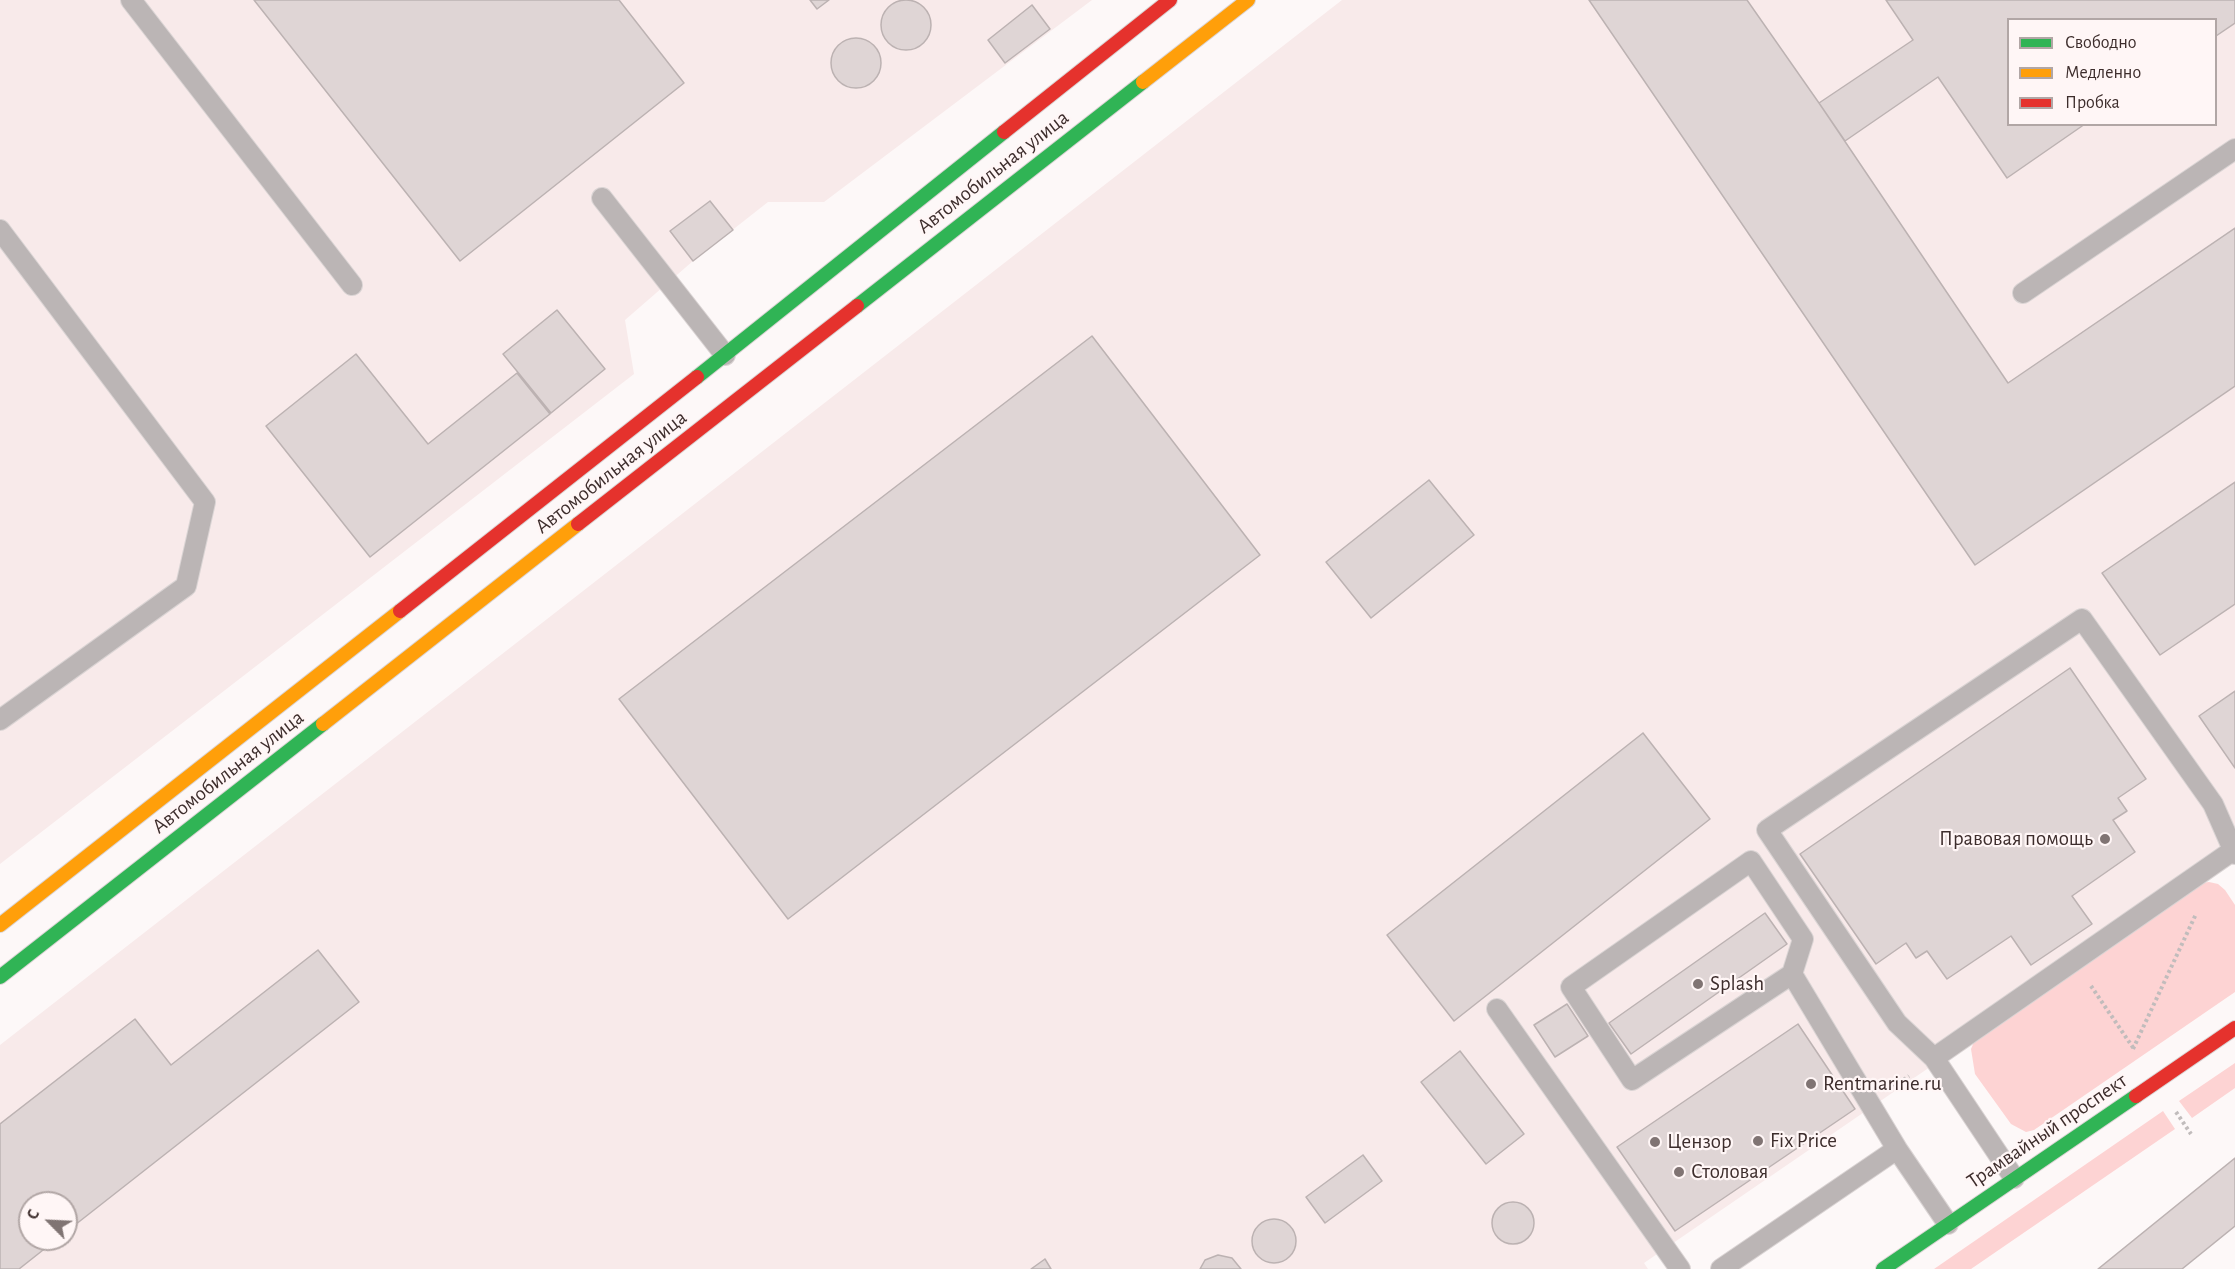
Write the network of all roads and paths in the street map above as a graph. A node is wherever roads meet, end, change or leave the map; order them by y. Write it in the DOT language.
graph roads {
  1 [pos="131,0"];
  2 [pos="1170,0"];
  3 [pos="1248,0"];
  4 [pos="2235,149"];
  5 [pos="602,198"];
  6 [pos="0,230"];
  7 [pos="352,285"];
  8 [pos="2024,293"];
  9 [pos="725,355"];
  10 [pos="0,720"];
  11 [pos="2234,851"];
  12 [pos="2197,912"];
  13 [pos="0,925"];
  14 [pos="2073,961"];
  15 [pos="1792,974"];
  16 [pos="0,977"];
  17 [pos="1497,1009"];
  18 [pos="2235,1028"];
  19 [pos="2133,1049"];
  20 [pos="2138,1056"];
  21 [pos="1934,1058"];
  22 [pos="1871,1103"];
  23 [pos="2172,1106"];
  24 [pos="2191,1134"];
  25 [pos="1897,1149"];
  26 [pos="2014,1178"];
  27 [pos="1948,1224"];
  28 [pos="1680,1269"];
  29 [pos="1721,1269"];
  30 [pos="1883,1269"];
  1 -- 7 [label="lane"];
  2 -- 9 [label="main road, Автомобильная улица"];
  3 -- 16 [label="main road, Автомобильная улица"];
  4 -- 8 [label="lane"];
  5 -- 9 [label="lane"];
  6 -- 10 [label="lane"];
  9 -- 13 [label="main road, Автомобильная улица"];
  11 -- 14 [label="lane"];
  11 -- 21 [label="lane"];
  12 -- 19 [label="path"];
  14 -- 19 [label="path"];
  14 -- 21 [label="lane"];
  15 -- 15 [label="lane"];
  15 -- 22 [label="lane"];
  17 -- 28 [label="lane"];
  18 -- 26 [label="main road, Трамвайный проспект"];
  19 -- 20 [label="path"];
  21 -- 22 [label="path"];
  21 -- 26 [label="lane"];
  22 -- 25 [label="lane"];
  23 -- 24 [label="path"];
  25 -- 27 [label="lane"];
  25 -- 29 [label="lane"];
  26 -- 27 [label="main road, Трамвайный проспект"];
  27 -- 30 [label="main road, Трамвайный проспект"];
}
